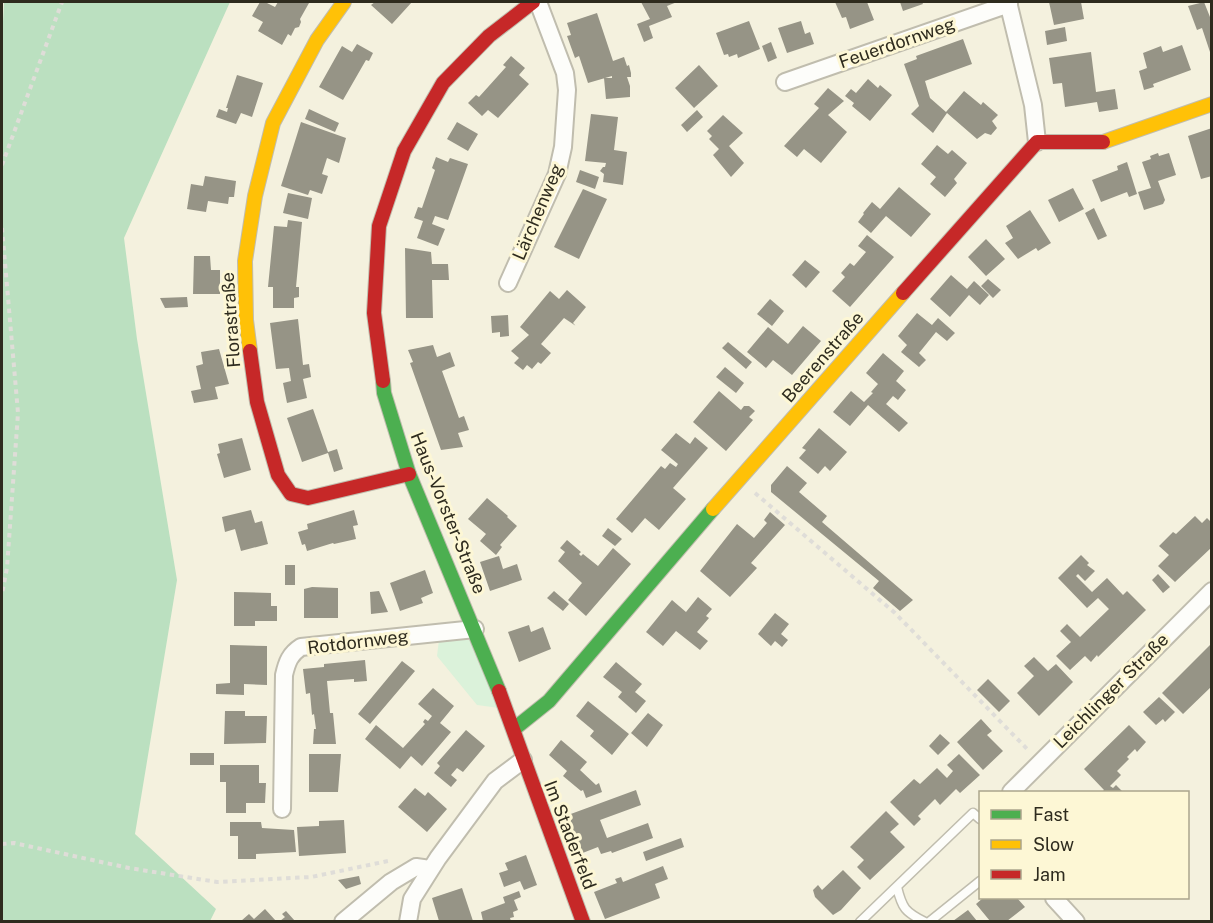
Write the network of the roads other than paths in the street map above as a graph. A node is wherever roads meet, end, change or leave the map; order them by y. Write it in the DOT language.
graph roads {
  1 [pos="344,2"];
  2 [pos="533,2"];
  3 [pos="538,2"];
  4 [pos="1009,3"];
  5 [pos="785,82"];
  6 [pos="1212,104"];
  7 [pos="1037,142"];
  8 [pos="508,283"];
  9 [pos="409,474"];
  10 [pos="1212,591"];
  11 [pos="475,628"];
  12 [pos="514,729"];
  13 [pos="522,760"];
  14 [pos="1012,791"];
  15 [pos="282,808"];
  16 [pos="979,818"];
  17 [pos="430,869"];
  18 [pos="979,882"];
  19 [pos="897,887"];
  20 [pos="1056,899"];
  21 [pos="343,921"];
  22 [pos="408,921"];
  23 [pos="583,921"];
  24 [pos="860,921"];
  25 [pos="927,921"];
  26 [pos="1076,921"];
  1 -- 9 [label="street, Florastraße"];
  2 -- 9 [label="street, Haus-Vorster-Straße"];
  3 -- 8 [label="street, Lärchenweg"];
  4 -- 5 [label="street, Feuerdornweg"];
  4 -- 7 [label="street"];
  6 -- 7 [label="street"];
  7 -- 12 [label="street, Beerenstraße"];
  9 -- 11 [label="street, Haus-Vorster-Straße"];
  10 -- 14 [label="street, Leichlinger Straße"];
  11 -- 12 [label="street, Haus-Vorster-Straße"];
  11 -- 15 [label="street, Rotdornweg"];
  12 -- 13 [label="street, Haus-Vorster-Straße"];
  13 -- 17 [label="street"];
  13 -- 23 [label="street, Im Staderfeld"];
  16 -- 19 [label="lane"];
  17 -- 21 [label="street"];
  17 -- 22 [label="street"];
  18 -- 25 [label="lane"];
  19 -- 24 [label="lane"];
  19 -- 25 [label="lane"];
  20 -- 26 [label="street"];
}
